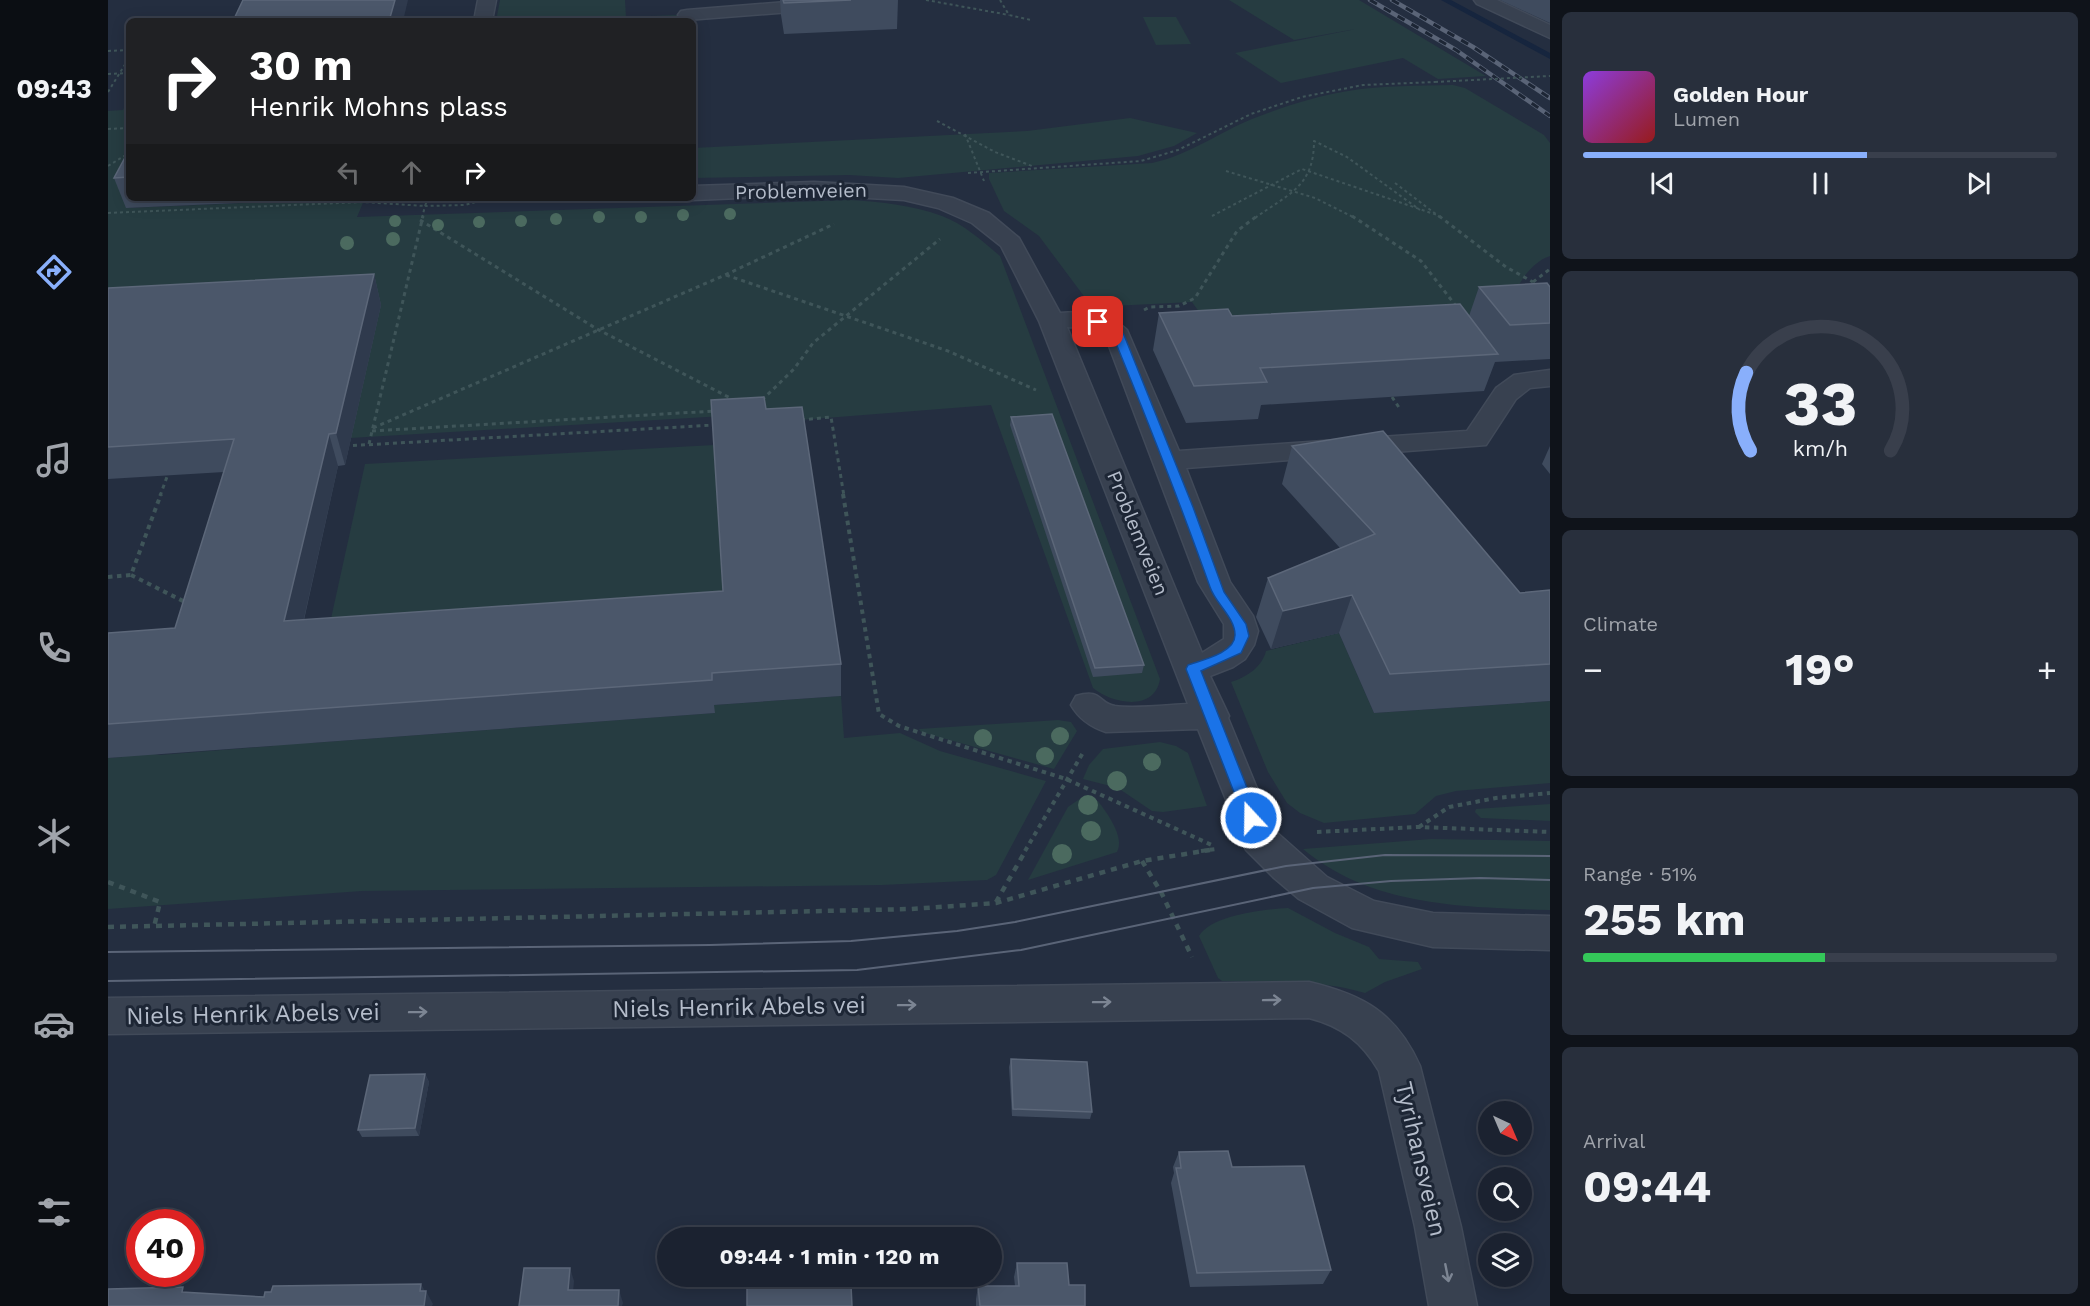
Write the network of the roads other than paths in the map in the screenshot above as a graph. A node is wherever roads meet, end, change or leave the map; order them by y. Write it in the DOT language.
graph roads {
  1 [pos="488,0"];
  2 [pos="670,0"];
  3 [pos="881,0"];
  4 [pos="1482,0"];
  5 [pos="484,18"];
  6 [pos="688,18"];
  7 [pos="1550,32"];
  8 [pos="696,193"];
  9 [pos="1052,321"];
  10 [pos="1550,378"];
  11 [pos="1168,460"];
  12 [pos="1193,669"];
  13 [pos="1097,712"];
  14 [pos="1212,716"];
  15 [pos="1550,933"];
  16 [pos="108,1016"];
  17 [pos="1366,1022"];
  18 [pos="1453,1306"];
  1 -- 5 [label="street"];
  2 -- 6 [label="street"];
  3 -- 6 [label="street"];
  4 -- 7 [label="street"];
  8 -- 9 [label="street, Problemveien"];
  9 -- 11 [label="street"];
  9 -- 12 [label="street, Problemveien"];
  10 -- 11 [label="street"];
  11 -- 12 [label="street"];
  12 -- 14 [label="street, Problemveien"];
  13 -- 14 [label="street"];
  14 -- 15 [label="street, Problemveien"];
  16 -- 17 [label="street, Niels Henrik Abels vei, one-way"];
  17 -- 18 [label="street, Tyrihansveien, one-way"];
}
